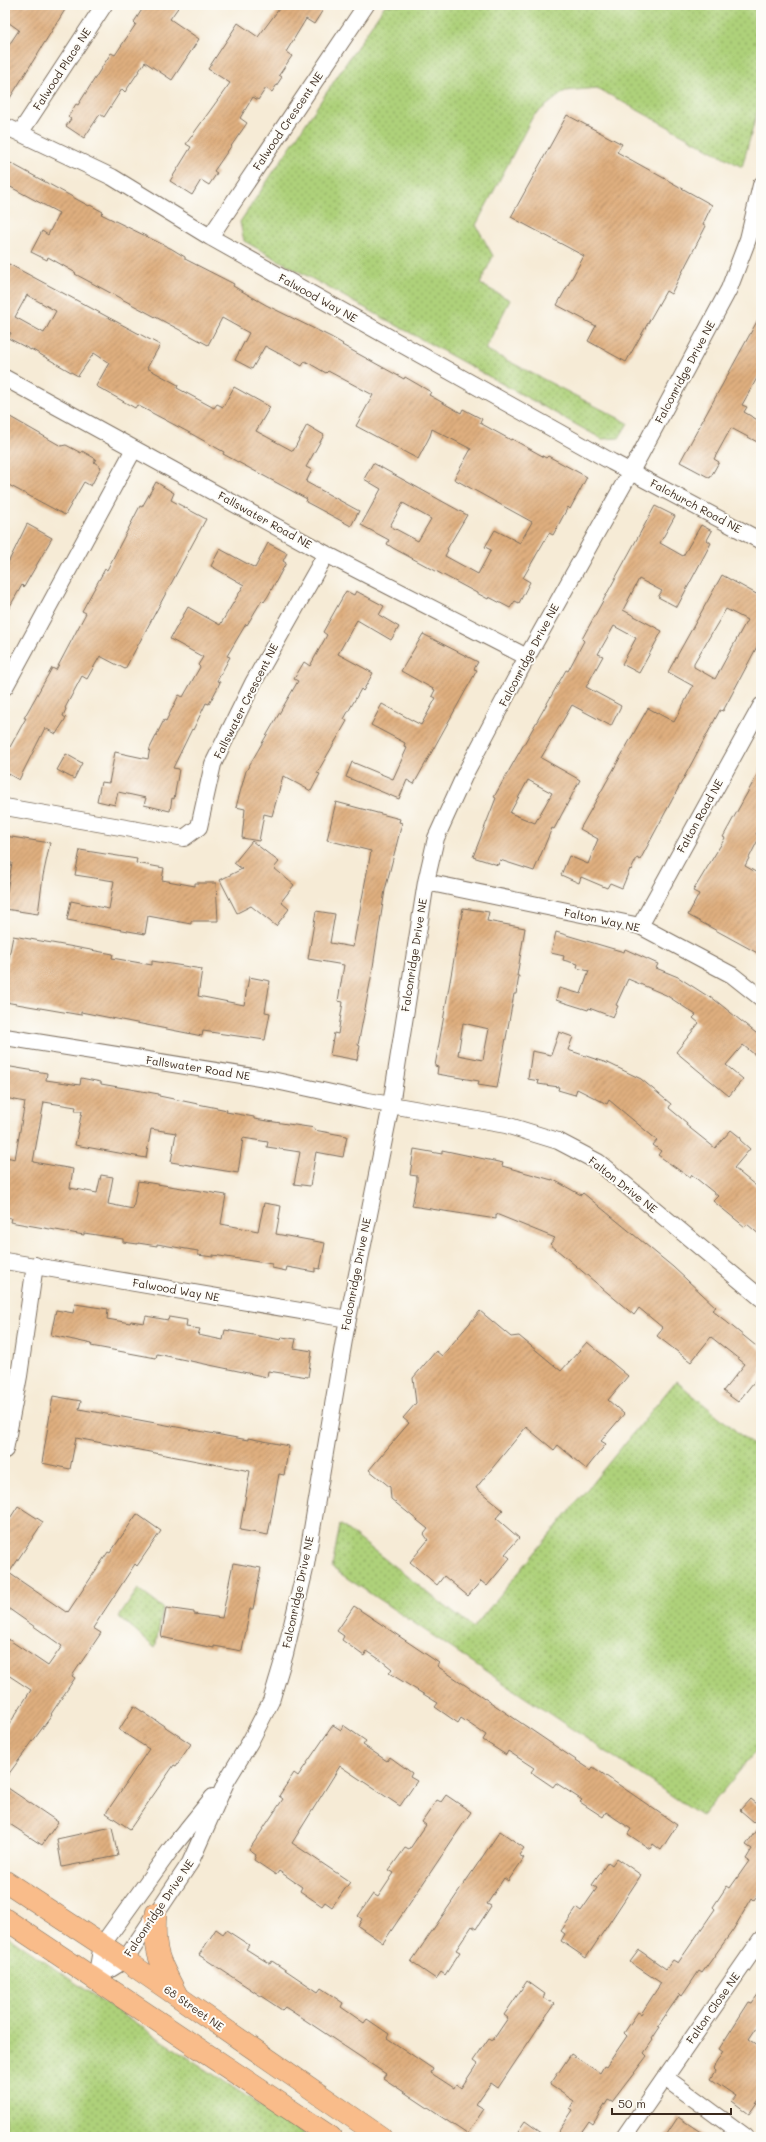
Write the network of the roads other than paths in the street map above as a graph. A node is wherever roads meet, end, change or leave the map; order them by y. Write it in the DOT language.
graph roads {
  1 [pos="104,5"];
  2 [pos="366,5"];
  3 [pos="5,126"];
  4 [pos="20,133"];
  5 [pos="761,185"];
  6 [pos="210,238"];
  7 [pos="5,378"];
  8 [pos="134,449"];
  9 [pos="631,472"];
  10 [pos="761,541"];
  11 [pos="326,554"];
  12 [pos="527,657"];
  13 [pos="5,687"];
  14 [pos="761,706"];
  15 [pos="5,807"];
  16 [pos="426,882"];
  17 [pos="640,926"];
  18 [pos="761,998"];
  19 [pos="5,1036"];
  20 [pos="391,1105"];
  21 [pos="5,1261"];
  22 [pos="36,1265"];
  23 [pos="761,1298"];
  24 [pos="348,1319"];
  25 [pos="5,1450"];
  26 [pos="227,1780"];
  27 [pos="5,1881"];
  28 [pos="156,1914"];
  29 [pos="5,1919"];
  30 [pos="761,1939"];
  31 [pos="102,1945"];
  32 [pos="125,1960"];
  33 [pos="96,1978"];
  34 [pos="179,1997"];
  35 [pos="666,2078"];
  36 [pos="331,2137"];
  37 [pos="381,2137"];
  38 [pos="624,2137"];
  39 [pos="746,2137"];
  1 -- 4 [label="street, Falwood Place NE"];
  2 -- 6 [label="street, Falwood Crescent NE"];
  3 -- 4 [label="street, Falwood Way NE"];
  4 -- 6 [label="street, Falwood Way NE"];
  5 -- 9 [label="street, Falconridge Drive NE"];
  6 -- 9 [label="street, Falwood Way NE"];
  7 -- 8 [label="street, Fallswater Road NE"];
  8 -- 11 [label="street, Fallswater Road NE"];
  8 -- 13 [label="street"];
  9 -- 10 [label="street, Falchurch Road NE"];
  9 -- 12 [label="street, Falconridge Drive NE"];
  11 -- 12 [label="street, Fallswater Road NE"];
  11 -- 15 [label="street, Fallswater Crescent NE"];
  12 -- 16 [label="street, Falconridge Drive NE"];
  14 -- 17 [label="street, Falton Road NE"];
  16 -- 17 [label="street, Falton Way NE"];
  16 -- 20 [label="street, Falconridge Drive NE"];
  17 -- 18 [label="street, Falton Way NE"];
  19 -- 20 [label="street, Fallswater Road NE"];
  20 -- 23 [label="street, Falton Drive NE"];
  20 -- 24 [label="street, Falconridge Drive NE"];
  21 -- 22 [label="street, Falwood Way NE"];
  22 -- 24 [label="street, Falwood Way NE"];
  22 -- 25 [label="street"];
  24 -- 26 [label="street, Falconridge Drive NE"];
  26 -- 28 [label="street, Falconridge Drive NE"];
  26 -- 31 [label="street, Falconridge Drive NE"];
  27 -- 31 [label="main road, 68 Street NE"];
  28 -- 32 [label="street, Falconridge Drive NE"];
  28 -- 34 [label="main road"];
  29 -- 33 [label="main road"];
  30 -- 35 [label="street, Falton Close NE"];
  31 -- 32 [label="main road, 68 Street NE"];
  31 -- 33 [label="street, Falconridge Drive NE"];
  32 -- 33 [label="street, Falconridge Drive NE"];
  32 -- 34 [label="main road, 68 Street NE"];
  33 -- 36 [label="main road"];
  34 -- 37 [label="main road, 68 Street NE"];
  35 -- 38 [label="street, Falton Close NE"];
  35 -- 39 [label="street"];
}
